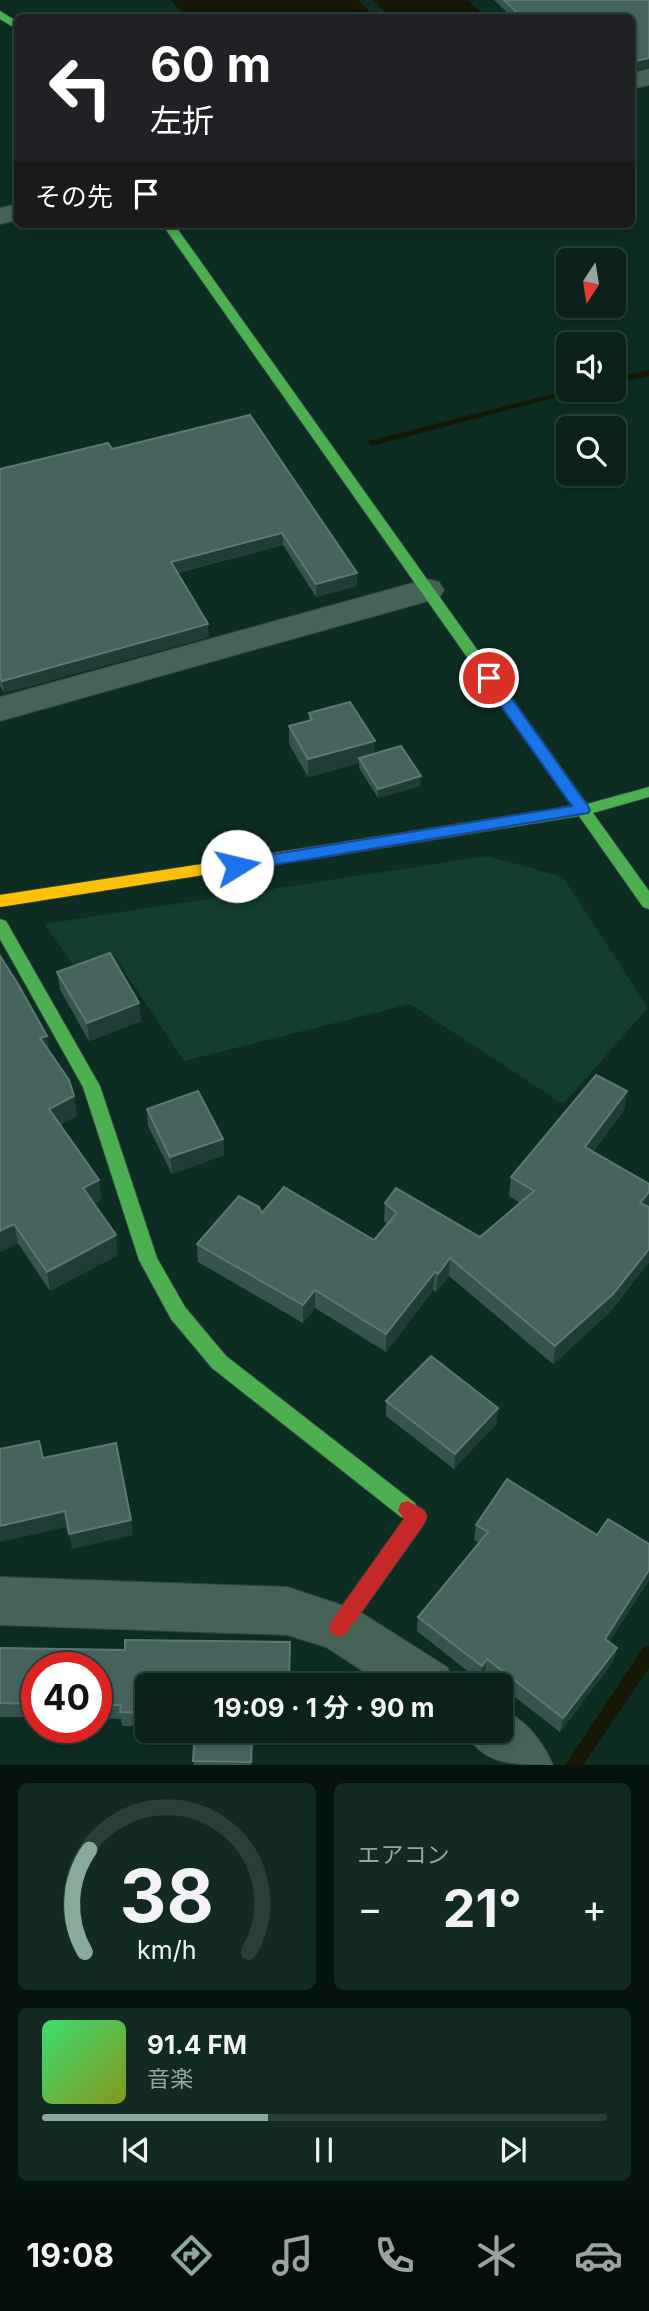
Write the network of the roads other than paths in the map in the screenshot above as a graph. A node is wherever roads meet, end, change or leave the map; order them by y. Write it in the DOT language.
graph roads {
  1 [pos="171,228"];
  2 [pos="427,590"];
  3 [pos="0,709"];
  4 [pos="649,792"];
  5 [pos="583,810"];
  6 [pos="0,901"];
  7 [pos="649,903"];
  8 [pos="0,925"];
  9 [pos="0,1601"];
  10 [pos="339,1627"];
  11 [pos="410,1673"];
  12 [pos="507,1743"];
  13 [pos="526,1765"];
  1 -- 2 [label="street"];
  2 -- 3 [label="street"];
  2 -- 5 [label="street"];
  4 -- 5 [label="street"];
  5 -- 6 [label="street"];
  5 -- 7 [label="street"];
  8 -- 10 [label="street"];
  9 -- 10 [label="street"];
  10 -- 11 [label="street"];
  12 -- 13 [label="street"];
}
